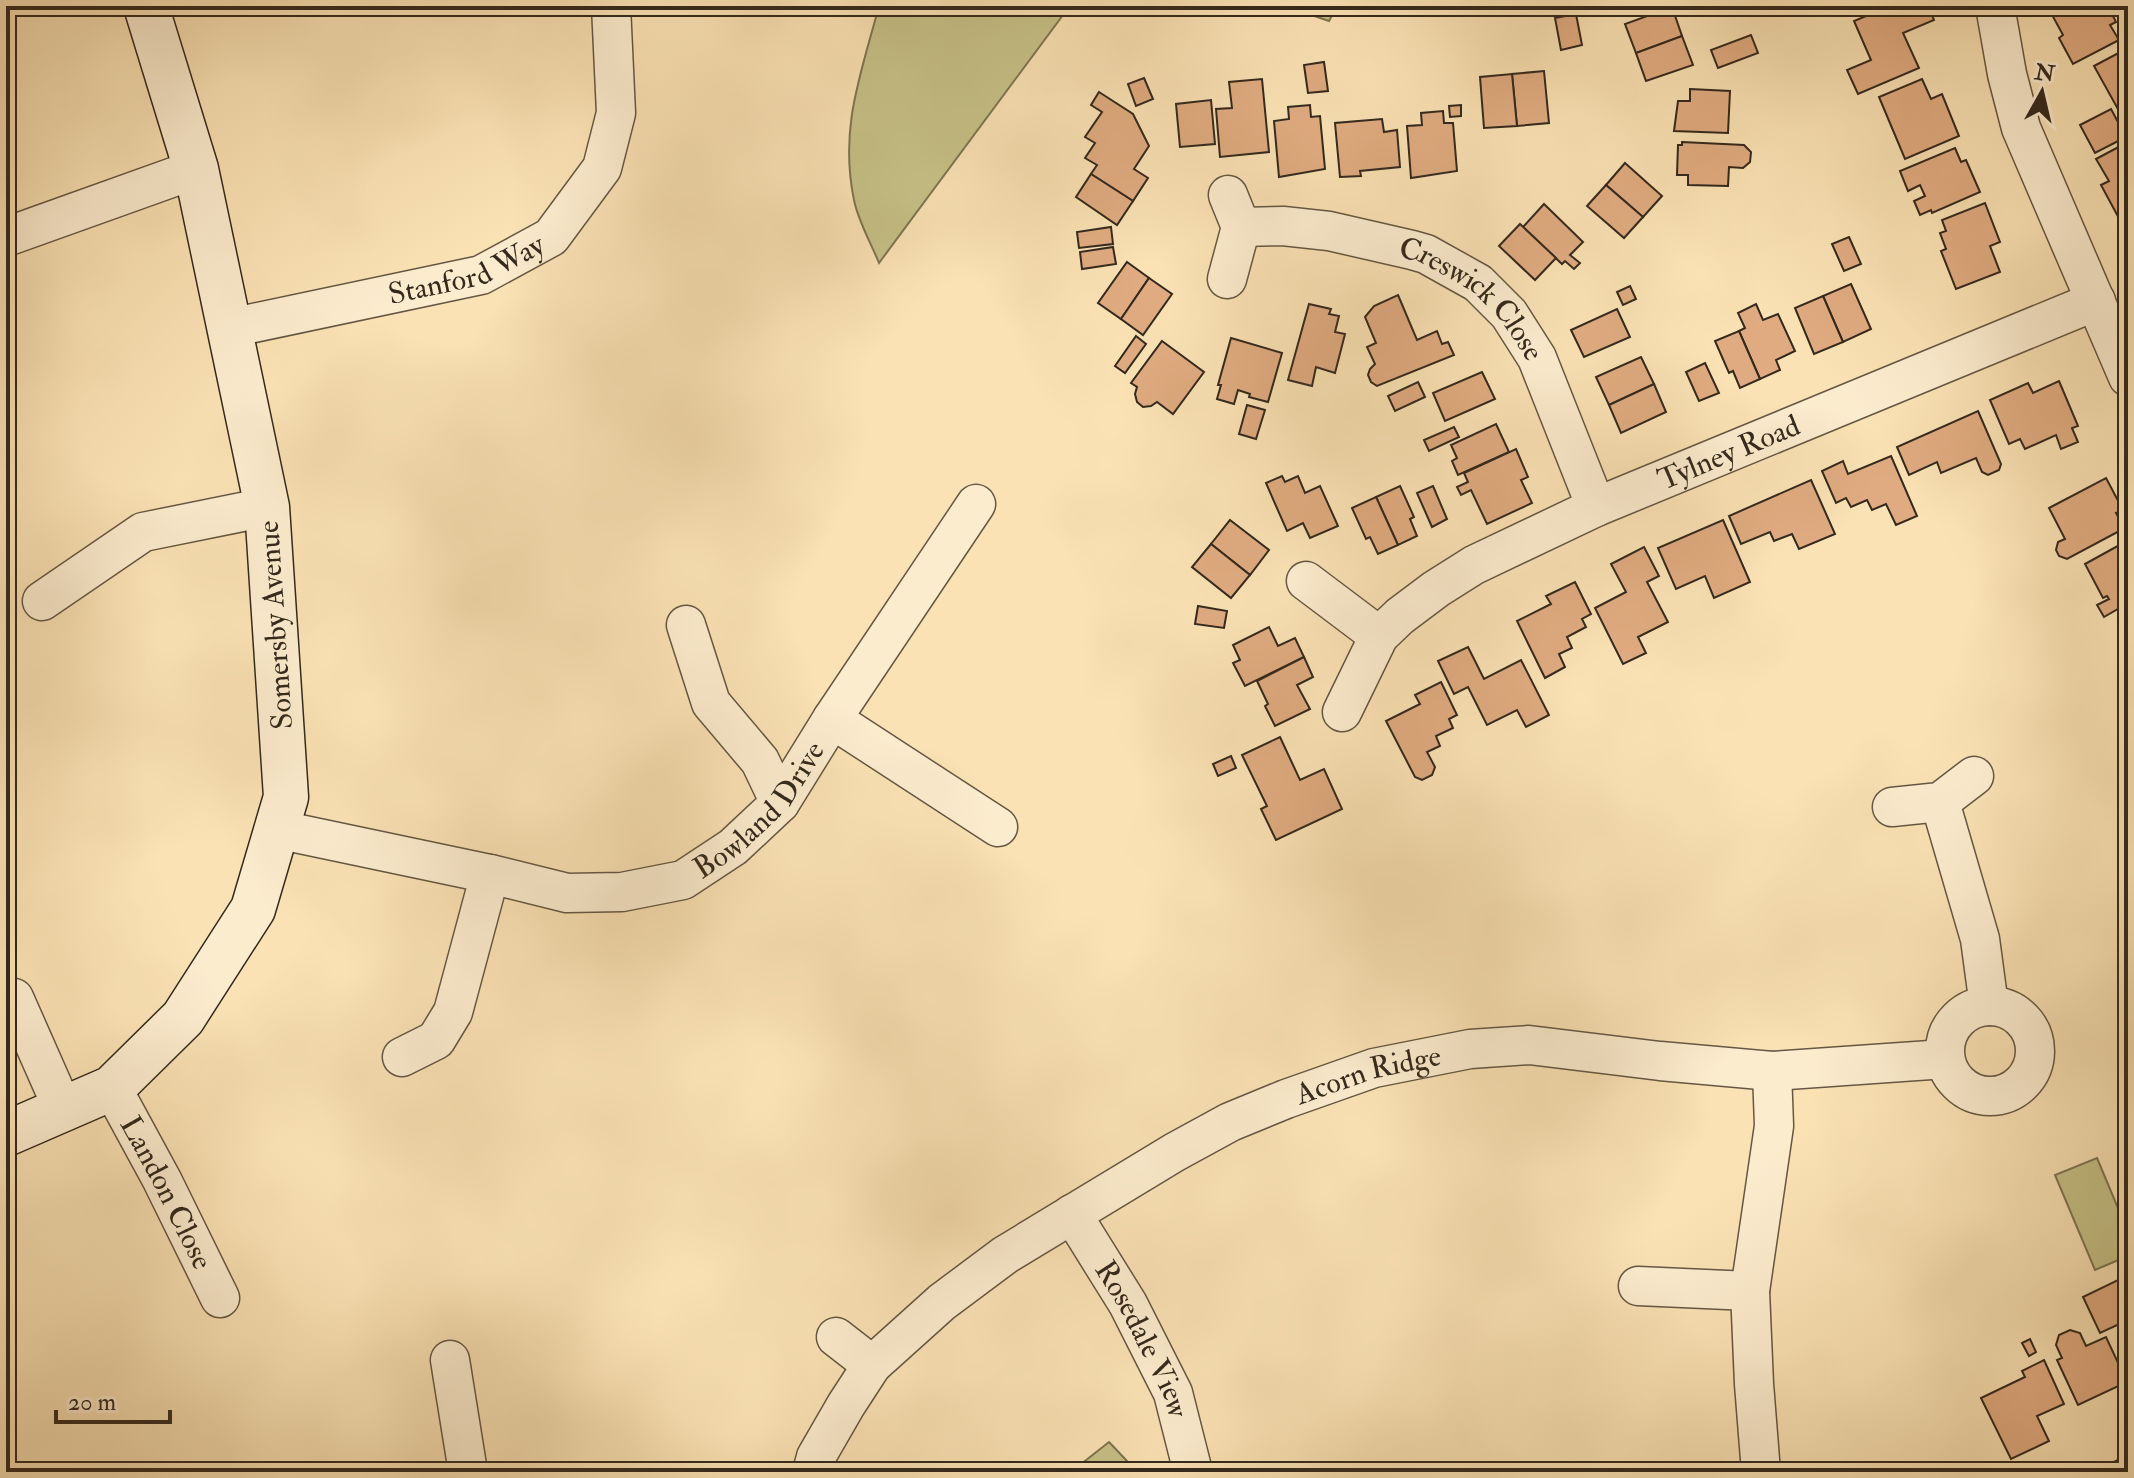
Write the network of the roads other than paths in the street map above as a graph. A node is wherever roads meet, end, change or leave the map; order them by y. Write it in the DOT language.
graph roads {
  1 [pos="146,6"];
  2 [pos="611,6"];
  3 [pos="1995,6"];
  4 [pos="196,169"];
  5 [pos="6,237"];
  6 [pos="1227,279"];
  7 [pos="2096,301"];
  8 [pos="230,328"];
  9 [pos="2128,377"];
  10 [pos="976,504"];
  11 [pos="267,507"];
  12 [pos="1596,507"];
  13 [pos="1306,581"];
  14 [pos="42,601"];
  15 [pos="686,625"];
  16 [pos="1379,636"];
  17 [pos="1342,712"];
  18 [pos="832,719"];
  19 [pos="1974,776"];
  20 [pos="1940,802"];
  21 [pos="780,803"];
  22 [pos="1892,807"];
  23 [pos="998,827"];
  24 [pos="276,829"];
  25 [pos="490,874"];
  26 [pos="14,998"];
  27 [pos="1989,1006"];
  28 [pos="402,1057"];
  29 [pos="1945,1059"];
  30 [pos="1772,1071"];
  31 [pos="112,1088"];
  32 [pos="63,1109"];
  33 [pos="6,1134"];
  34 [pos="1072,1214"];
  35 [pos="1638,1286"];
  36 [pos="1750,1291"];
  37 [pos="220,1298"];
  38 [pos="836,1337"];
  39 [pos="450,1360"];
  40 [pos="872,1365"];
  41 [pos="468,1472"];
  42 [pos="812,1472"];
  43 [pos="1193,1472"];
  44 [pos="1761,1472"];
  1 -- 4 [label="street, Somersby Avenue"];
  2 -- 8 [label="street, Stanford Way"];
  3 -- 7 [label="street"];
  4 -- 5 [label="street"];
  4 -- 8 [label="street, Somersby Avenue"];
  6 -- 12 [label="street, Creswick Close"];
  7 -- 9 [label="street"];
  7 -- 12 [label="street, Tylney Road"];
  8 -- 11 [label="street, Somersby Avenue"];
  10 -- 18 [label="street, Bowland Drive"];
  11 -- 14 [label="street"];
  11 -- 24 [label="street, Somersby Avenue"];
  12 -- 16 [label="street, Tylney Road"];
  13 -- 16 [label="street"];
  15 -- 21 [label="street"];
  16 -- 17 [label="street, Tylney Road"];
  18 -- 21 [label="street, Bowland Drive"];
  18 -- 23 [label="street"];
  19 -- 20 [label="street"];
  20 -- 22 [label="street"];
  20 -- 27 [label="street"];
  21 -- 25 [label="street, Bowland Drive"];
  24 -- 25 [label="street, Bowland Drive"];
  24 -- 31 [label="street, Somersby Avenue"];
  25 -- 28 [label="street"];
  26 -- 32 [label="street"];
  27 -- 29 [label="street"];
  27 -- 29 [label="street"];
  29 -- 30 [label="street, Acorn Ridge"];
  30 -- 34 [label="street, Acorn Ridge"];
  30 -- 36 [label="street"];
  31 -- 32 [label="street, Somersby Avenue"];
  31 -- 37 [label="street, Landon Close"];
  32 -- 33 [label="street, Somersby Avenue"];
  34 -- 40 [label="street, Acorn Ridge"];
  34 -- 43 [label="street, Rosedale View"];
  35 -- 36 [label="street"];
  36 -- 44 [label="street"];
  38 -- 40 [label="street"];
  39 -- 41 [label="street"];
  40 -- 42 [label="street, Acorn Ridge"];
}
